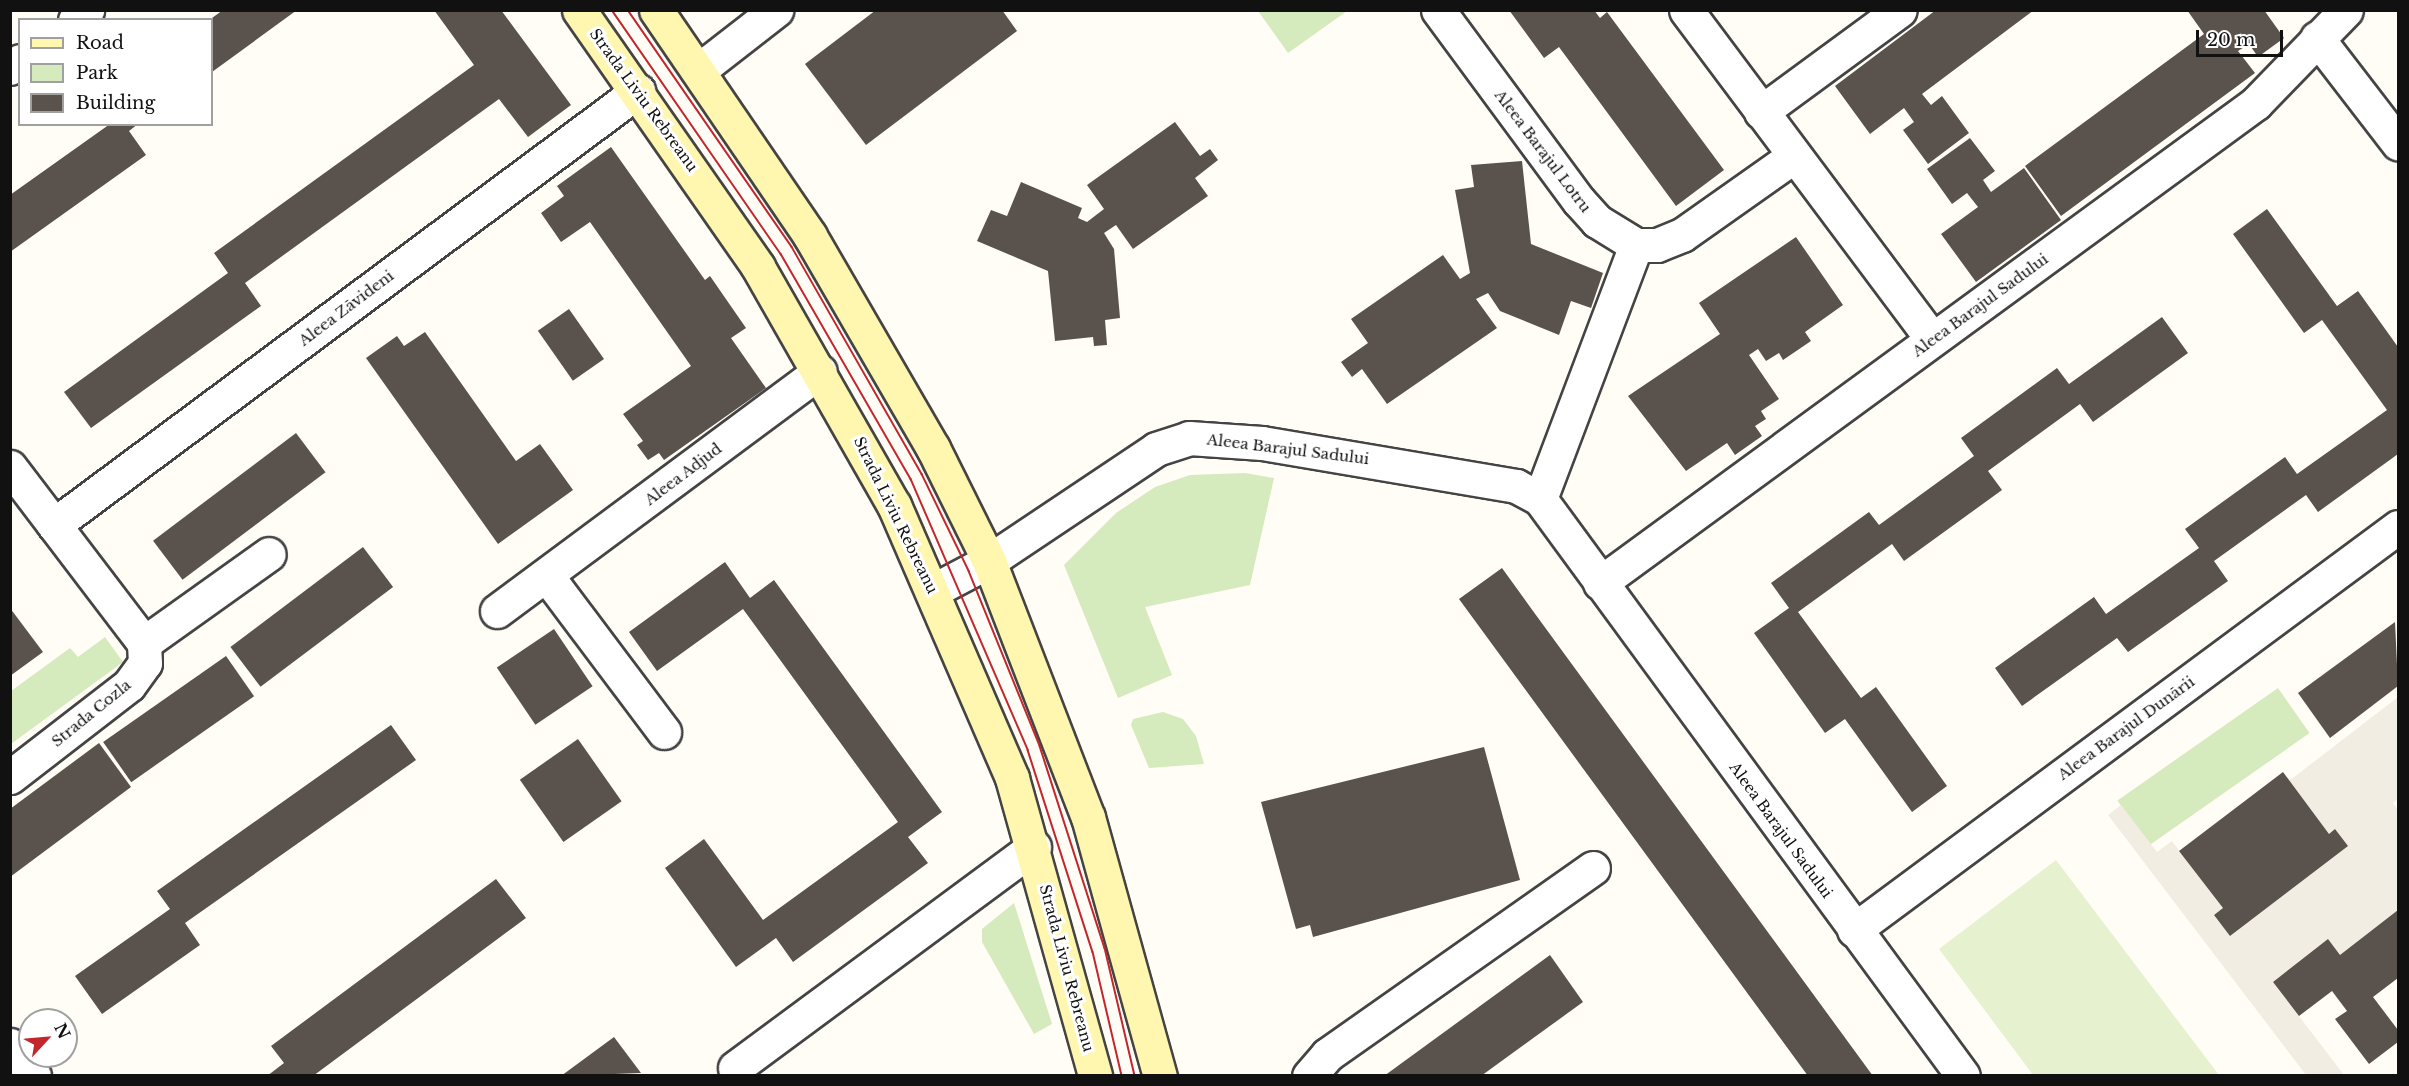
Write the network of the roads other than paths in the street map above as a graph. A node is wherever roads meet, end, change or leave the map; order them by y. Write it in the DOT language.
graph roads {
  1 [pos="579,10"];
  2 [pos="656,10"];
  3 [pos="776,10"];
  4 [pos="1438,10"];
  5 [pos="1686,10"];
  6 [pos="1900,10"];
  7 [pos="2346,10"];
  8 [pos="2317,38"];
  9 [pos="699,70"];
  10 [pos="638,91"];
  11 [pos="1761,112"];
  12 [pos="2398,143"];
  13 [pos="1794,156"];
  14 [pos="1636,245"];
  15 [pos="1932,339"];
  16 [pos="820,371"];
  17 [pos="10,468"];
  18 [pos="1540,499"];
  19 [pos="54,525"];
  20 [pos="2398,527"];
  21 [pos="269,554"];
  22 [pos="988,561"];
  23 [pos="547,576"];
  24 [pos="1600,583"];
  25 [pos="934,590"];
  26 [pos="497,611"];
  27 [pos="144,643"];
  28 [pos="664,732"];
  29 [pos="10,777"];
  30 [pos="1035,847"];
  31 [pos="1593,868"];
  32 [pos="1854,930"];
  33 [pos="10,1045"];
  34 [pos="1318,1065"];
  35 [pos="735,1068"];
  36 [pos="34,1076"];
  37 [pos="1095,1076"];
  38 [pos="1160,1076"];
  39 [pos="1963,1076"];
  1 -- 10 [label="street, Strada Liviu Rebreanu"];
  2 -- 9 [label="street"];
  3 -- 9 [label="street"];
  4 -- 14 [label="street, Aleea Barajul Lotru"];
  5 -- 11 [label="street"];
  6 -- 11 [label="street"];
  7 -- 8 [label="street, Aleea Barajul Sadului"];
  8 -- 12 [label="street"];
  8 -- 15 [label="street, Aleea Barajul Sadului"];
  9 -- 22 [label="street"];
  10 -- 16 [label="street, Strada Liviu Rebreanu"];
  10 -- 19 [label="street, Aleea Zăvideni"];
  11 -- 13 [label="street"];
  13 -- 14 [label="street"];
  13 -- 15 [label="street"];
  14 -- 18 [label="street"];
  15 -- 24 [label="street, Aleea Barajul Sadului"];
  16 -- 23 [label="street, Aleea Adjud"];
  16 -- 25 [label="street, Strada Liviu Rebreanu"];
  17 -- 19 [label="street"];
  18 -- 22 [label="street, Aleea Barajul Sadului"];
  18 -- 24 [label="street, Aleea Barajul Sadului"];
  19 -- 27 [label="street"];
  20 -- 32 [label="street, Aleea Barajul Dunării"];
  21 -- 27 [label="street"];
  22 -- 25 [label="street, Aleea Barajul Sadului"];
  22 -- 38 [label="street"];
  23 -- 26 [label="street, Aleea Adjud"];
  23 -- 28 [label="street"];
  24 -- 32 [label="street, Aleea Barajul Sadului"];
  25 -- 30 [label="street, Strada Liviu Rebreanu"];
  27 -- 29 [label="street, Strada Cozla"];
  30 -- 35 [label="street"];
  30 -- 37 [label="street, Strada Liviu Rebreanu"];
  31 -- 34 [label="street"];
  32 -- 39 [label="street, Aleea Barajul Sadului"];
  33 -- 36 [label="street"];
}
